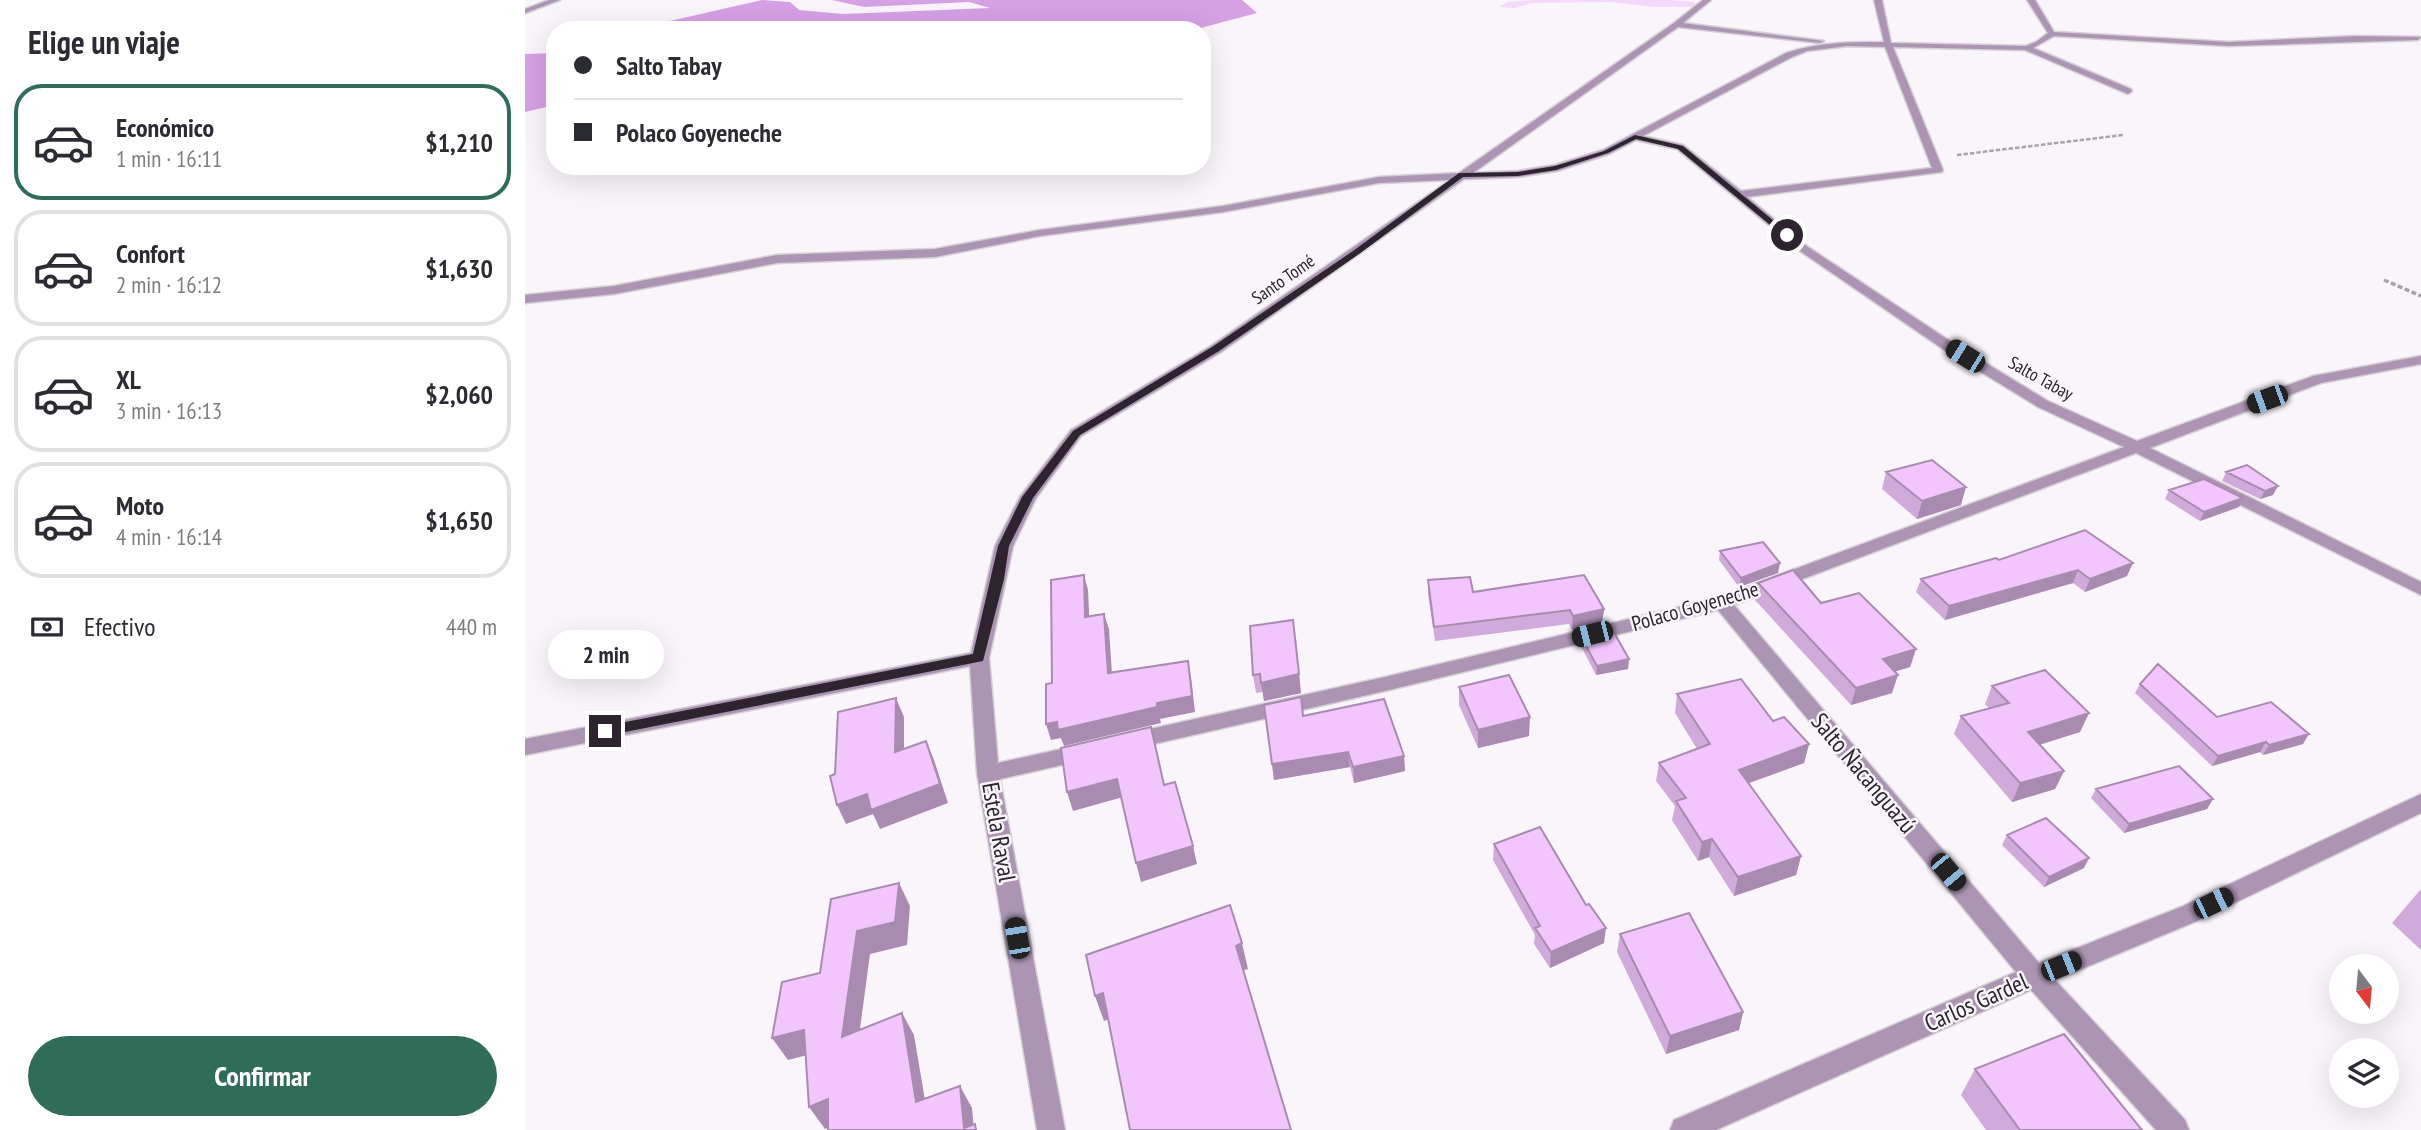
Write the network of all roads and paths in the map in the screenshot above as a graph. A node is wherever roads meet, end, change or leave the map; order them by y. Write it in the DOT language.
graph roads {
  1 [pos="556,0"];
  2 [pos="1707,0"];
  3 [pos="1878,0"];
  4 [pos="2031,0"];
  5 [pos="525,11"];
  6 [pos="1677,25"];
  7 [pos="2052,34"];
  8 [pos="2420,39"];
  9 [pos="1848,44"];
  10 [pos="1888,45"];
  11 [pos="2026,48"];
  12 [pos="2128,91"];
  13 [pos="2123,135"];
  14 [pos="1635,137"];
  15 [pos="1933,159"];
  16 [pos="1462,175"];
  17 [pos="1738,195"];
  18 [pos="2383,280"];
  19 [pos="2421,296"];
  20 [pos="525,299"];
  21 [pos="2421,360"];
  22 [pos="2137,447"];
  23 [pos="2421,589"];
  24 [pos="1721,603"];
  25 [pos="979,658"];
  26 [pos="525,747"];
  27 [pos="989,773"];
  28 [pos="2421,803"];
  29 [pos="2035,976"];
  30 [pos="1051,1130"];
  31 [pos="1684,1130"];
  32 [pos="2175,1130"];
  1 -- 5 [label="street"];
  2 -- 6 [label="street, Santo Tomé"];
  3 -- 10 [label="street"];
  4 -- 7 [label="street"];
  6 -- 9 [label="street"];
  6 -- 16 [label="street, Santo Tomé"];
  7 -- 8 [label="street"];
  7 -- 11 [label="street"];
  9 -- 10 [label="street"];
  9 -- 14 [label="street"];
  10 -- 11 [label="street"];
  10 -- 15 [label="street"];
  11 -- 12 [label="street"];
  13 -- 15 [label="path"];
  14 -- 16 [label="street"];
  14 -- 17 [label="street, Salto Tabay"];
  15 -- 17 [label="street"];
  16 -- 20 [label="street"];
  16 -- 25 [label="street, Santo Tomé"];
  17 -- 22 [label="street, Salto Tabay"];
  18 -- 19 [label="path"];
  21 -- 22 [label="street, Polaco Goyeneche"];
  22 -- 23 [label="street, Salto Tabay"];
  22 -- 24 [label="street, Polaco Goyeneche"];
  24 -- 27 [label="street, Polaco Goyeneche"];
  24 -- 29 [label="street, Salto Ñacanguazú"];
  25 -- 26 [label="street"];
  25 -- 27 [label="street, Estela Raval"];
  27 -- 30 [label="street, Estela Raval"];
  28 -- 29 [label="street, Carlos Gardel"];
  29 -- 31 [label="street, Carlos Gardel"];
  29 -- 32 [label="street, Salto Ñacanguazú"];
}
